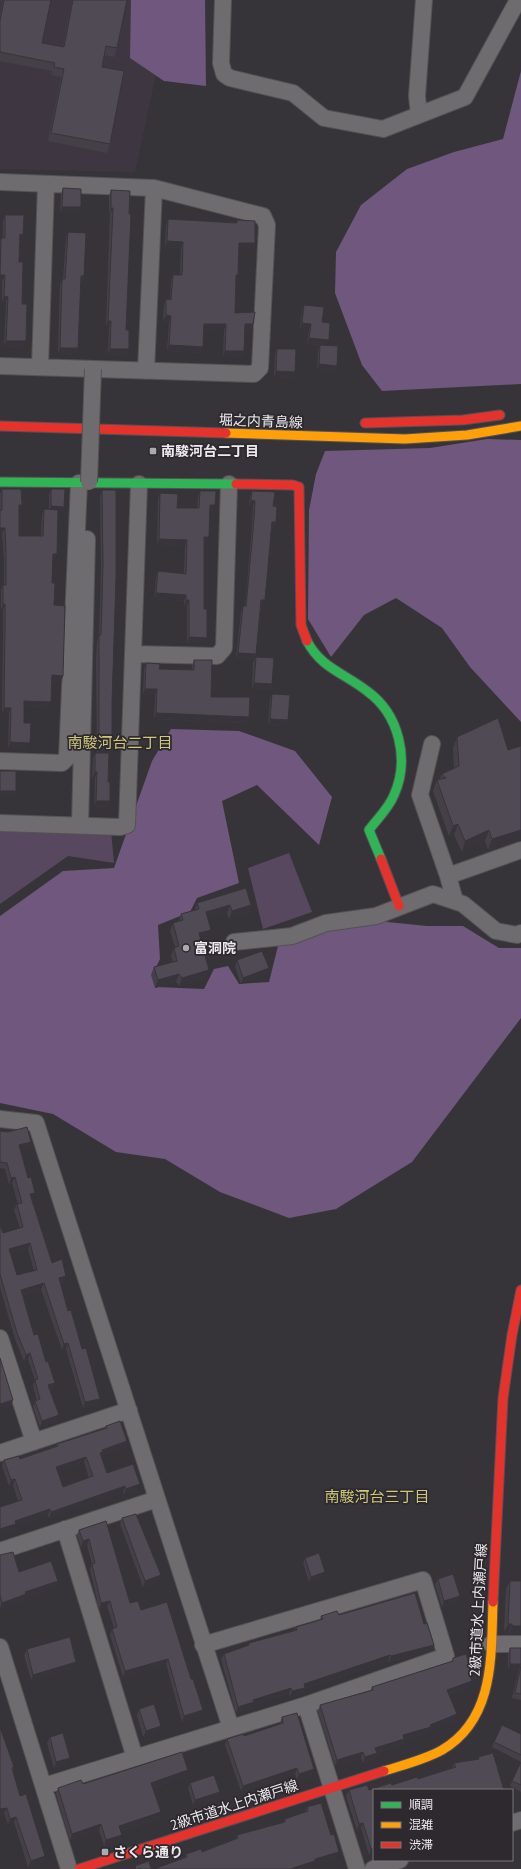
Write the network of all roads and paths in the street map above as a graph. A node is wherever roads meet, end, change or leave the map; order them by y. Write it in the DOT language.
graph roads {
  1 [pos="223,0"];
  2 [pos="424,0"];
  3 [pos="518,0"];
  4 [pos="419,115"];
  5 [pos="0,182"];
  6 [pos="46,184"];
  7 [pos="154,188"];
  8 [pos="0,366"];
  9 [pos="40,367"];
  10 [pos="93,369"];
  11 [pos="146,371"];
  12 [pos="79,414"];
  13 [pos="506,414"];
  14 [pos="103,415"];
  15 [pos="359,423"];
  16 [pos="0,426"];
  17 [pos="521,426"];
  18 [pos="0,482"];
  19 [pos="84,482"];
  20 [pos="139,484"];
  21 [pos="229,484"];
  22 [pos="133,654"];
  23 [pos="432,744"];
  24 [pos="0,761"];
  25 [pos="0,823"];
  26 [pos="80,826"];
  27 [pos="521,850"];
  28 [pos="448,876"];
  29 [pos="455,901"];
  30 [pos="399,906"];
  31 [pos="521,933"];
  32 [pos="234,942"];
  33 [pos="0,1119"];
  34 [pos="521,1290"];
  35 [pos="0,1338"];
  36 [pos="129,1410"];
  37 [pos="34,1442"];
  38 [pos="0,1453"];
  39 [pos="157,1499"];
  40 [pos="66,1529"];
  41 [pos="0,1551"];
  42 [pos="491,1644"];
  43 [pos="521,1644"];
  44 [pos="203,1645"];
  45 [pos="0,1647"];
  46 [pos="306,1705"];
  47 [pos="231,1728"];
  48 [pos="135,1758"];
  49 [pos="44,1786"];
  50 [pos="332,1788"];
  51 [pos="397,1861"];
  52 [pos="69,1869"];
  53 [pos="79,1869"];
  54 [pos="357,1869"];
  55 [pos="373,1869"];
  1 -- 4 [label="street"];
  2 -- 4 [label="street"];
  3 -- 4 [label="street"];
  5 -- 6 [label="street"];
  6 -- 7 [label="street"];
  6 -- 9 [label="street"];
  7 -- 11 [label="street"];
  7 -- 11 [label="street"];
  8 -- 9 [label="street"];
  9 -- 10 [label="street"];
  10 -- 11 [label="street"];
  10 -- 19 [label="street, bridge"];
  12 -- 14 [label="street"];
  13 -- 15 [label="street"];
  16 -- 17 [label="street, 堀之内青島線"];
  18 -- 19 [label="street"];
  19 -- 20 [label="street"];
  19 -- 24 [label="street"];
  19 -- 26 [label="street"];
  20 -- 21 [label="street"];
  20 -- 22 [label="street"];
  21 -- 22 [label="street"];
  21 -- 30 [label="street"];
  22 -- 26 [label="street"];
  23 -- 28 [label="street"];
  25 -- 26 [label="street"];
  27 -- 28 [label="street"];
  28 -- 29 [label="street"];
  29 -- 30 [label="street"];
  29 -- 31 [label="street"];
  30 -- 32 [label="street"];
  33 -- 36 [label="street"];
  34 -- 42 [label="street, 2級市道水上内瀬戸線"];
  35 -- 37 [label="street"];
  36 -- 37 [label="street"];
  36 -- 39 [label="street"];
  37 -- 38 [label="street"];
  39 -- 40 [label="street"];
  39 -- 44 [label="street"];
  40 -- 41 [label="street"];
  40 -- 48 [label="street"];
  42 -- 43 [label="street"];
  42 -- 50 [label="street, 2級市道水上内瀬戸線"];
  44 -- 46 [label="street"];
  44 -- 47 [label="street"];
  45 -- 49 [label="street"];
  46 -- 47 [label="street"];
  46 -- 50 [label="street"];
  47 -- 48 [label="street"];
  48 -- 49 [label="street"];
  49 -- 52 [label="street"];
  50 -- 53 [label="street, 2級市道水上内瀬戸線"];
  50 -- 54 [label="street"];
  51 -- 55 [label="street"];
}
